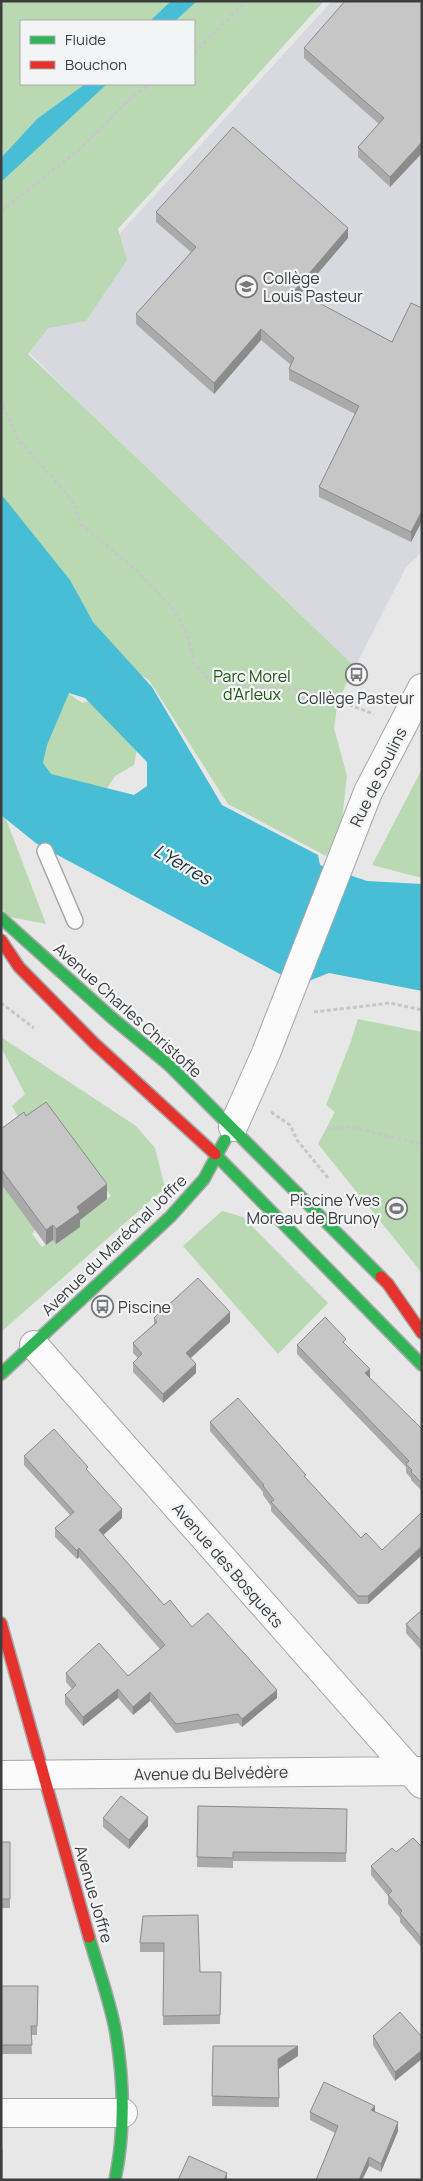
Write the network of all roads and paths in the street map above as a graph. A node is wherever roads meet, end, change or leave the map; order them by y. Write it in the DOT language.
graph roads {
  1 [pos="246,1"];
  2 [pos="195,52"];
  3 [pos="149,85"];
  4 [pos="1,211"];
  5 [pos="1,400"];
  6 [pos="422,688"];
  7 [pos="362,708"];
  8 [pos="45,851"];
  9 [pos="1,918"];
  10 [pos="75,921"];
  11 [pos="1,940"];
  12 [pos="292,988"];
  13 [pos="422,1010"];
  14 [pos="233,1127"];
  15 [pos="327,1128"];
  16 [pos="422,1144"];
  17 [pos="217,1156"];
  18 [pos="422,1333"];
  19 [pos="34,1345"];
  20 [pos="422,1365"];
  21 [pos="1,1374"];
  22 [pos="1,1622"];
  23 [pos="1,1775"];
  24 [pos="43,1775"];
  25 [pos="418,1776"];
  26 [pos="1,2113"];
  27 [pos="123,2113"];
  28 [pos="114,2180"];
  1 -- 2 [label="path"];
  3 -- 4 [label="path"];
  5 -- 7 [label="path"];
  6 -- 12 [label="street, Rue de Soulins"];
  8 -- 10 [label="lane"];
  9 -- 14 [label="main road, Avenue Charles Christofle"];
  11 -- 17 [label="main road"];
  12 -- 13 [label="path"];
  12 -- 14 [label="street"];
  14 -- 17 [label="main road, Avenue du Maréchal Joffre"];
  14 -- 18 [label="main road, Avenue Charles Christofle"];
  15 -- 16 [label="path"];
  17 -- 19 [label="main road, Avenue du Maréchal Joffre"];
  17 -- 20 [label="main road"];
  19 -- 21 [label="main road, Avenue du Maréchal Joffre"];
  19 -- 25 [label="street, Avenue des Bosquets"];
  22 -- 24 [label="main road, Avenue Joffre"];
  23 -- 24 [label="street, Avenue du Belvédère"];
  24 -- 25 [label="street, Avenue du Belvédère"];
  24 -- 27 [label="main road, Avenue Joffre"];
  26 -- 27 [label="street"];
  27 -- 28 [label="main road, Avenue Joffre"];
}
